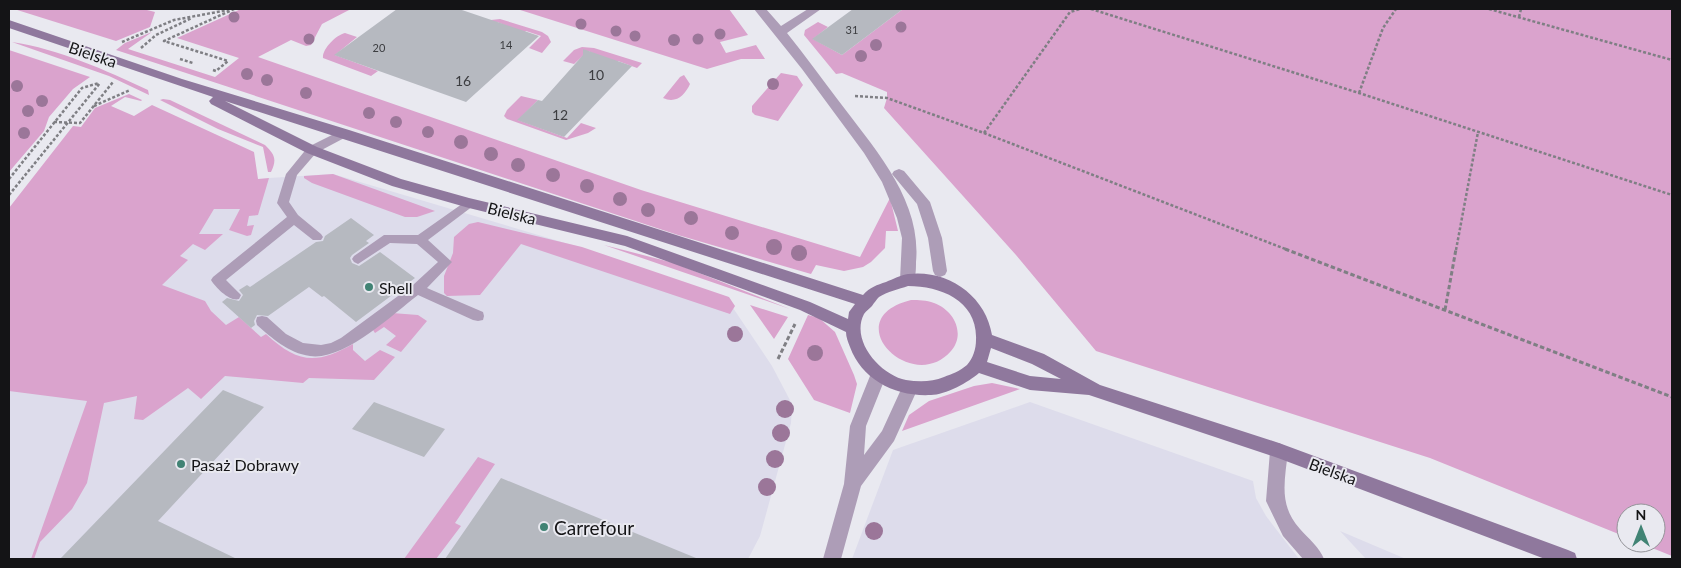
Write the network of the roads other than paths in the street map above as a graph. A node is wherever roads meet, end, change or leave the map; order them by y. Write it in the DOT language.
graph roads {
  1 [pos="760,9"];
  2 [pos="815,9"];
  3 [pos="9,24"];
  4 [pos="781,32"];
  5 [pos="178,82"];
  6 [pos="344,133"];
  7 [pos="312,150"];
  8 [pos="899,174"];
  9 [pos="469,203"];
  10 [pos="294,218"];
  11 [pos="317,237"];
  12 [pos="420,240"];
  13 [pos="358,259"];
  14 [pos="940,271"];
  15 [pos="907,280"];
  16 [pos="417,288"];
  17 [pos="235,295"];
  18 [pos="864,301"];
  19 [pos="478,316"];
  20 [pos="262,320"];
  21 [pos="852,328"];
  22 [pos="986,338"];
  23 [pos="976,365"];
  24 [pos="878,376"];
  25 [pos="910,388"];
  26 [pos="1095,390"];
  27 [pos="1279,451"];
  28 [pos="853,484"];
  29 [pos="832,559"];
  30 [pos="1315,559"];
  31 [pos="1568,559"];
  1 -- 4 [label="street"];
  2 -- 4 [label="street"];
  3 -- 5 [label="main road, Bielska"];
  4 -- 15 [label="street"];
  5 -- 6 [label="main road, Bielska"];
  5 -- 7 [label="main road, Bielska"];
  6 -- 7 [label="lane"];
  6 -- 18 [label="main road, Bielska"];
  7 -- 9 [label="main road, Bielska"];
  7 -- 10 [label="lane"];
  8 -- 14 [label="street"];
  9 -- 12 [label="lane"];
  9 -- 21 [label="main road, Bielska"];
  10 -- 11 [label="lane"];
  10 -- 17 [label="lane"];
  12 -- 13 [label="lane"];
  12 -- 16 [label="lane"];
  15 -- 18 [label="main road"];
  15 -- 22 [label="main road"];
  16 -- 19 [label="lane"];
  16 -- 20 [label="lane"];
  18 -- 21 [label="main road"];
  21 -- 24 [label="main road"];
  22 -- 23 [label="main road"];
  22 -- 26 [label="main road, Bielska"];
  23 -- 25 [label="main road"];
  23 -- 26 [label="main road, Bielska"];
  24 -- 25 [label="main road"];
  24 -- 28 [label="street"];
  25 -- 28 [label="street"];
  26 -- 27 [label="main road, Bielska"];
  27 -- 30 [label="street"];
  27 -- 31 [label="main road, Bielska"];
  28 -- 29 [label="street"];
}
